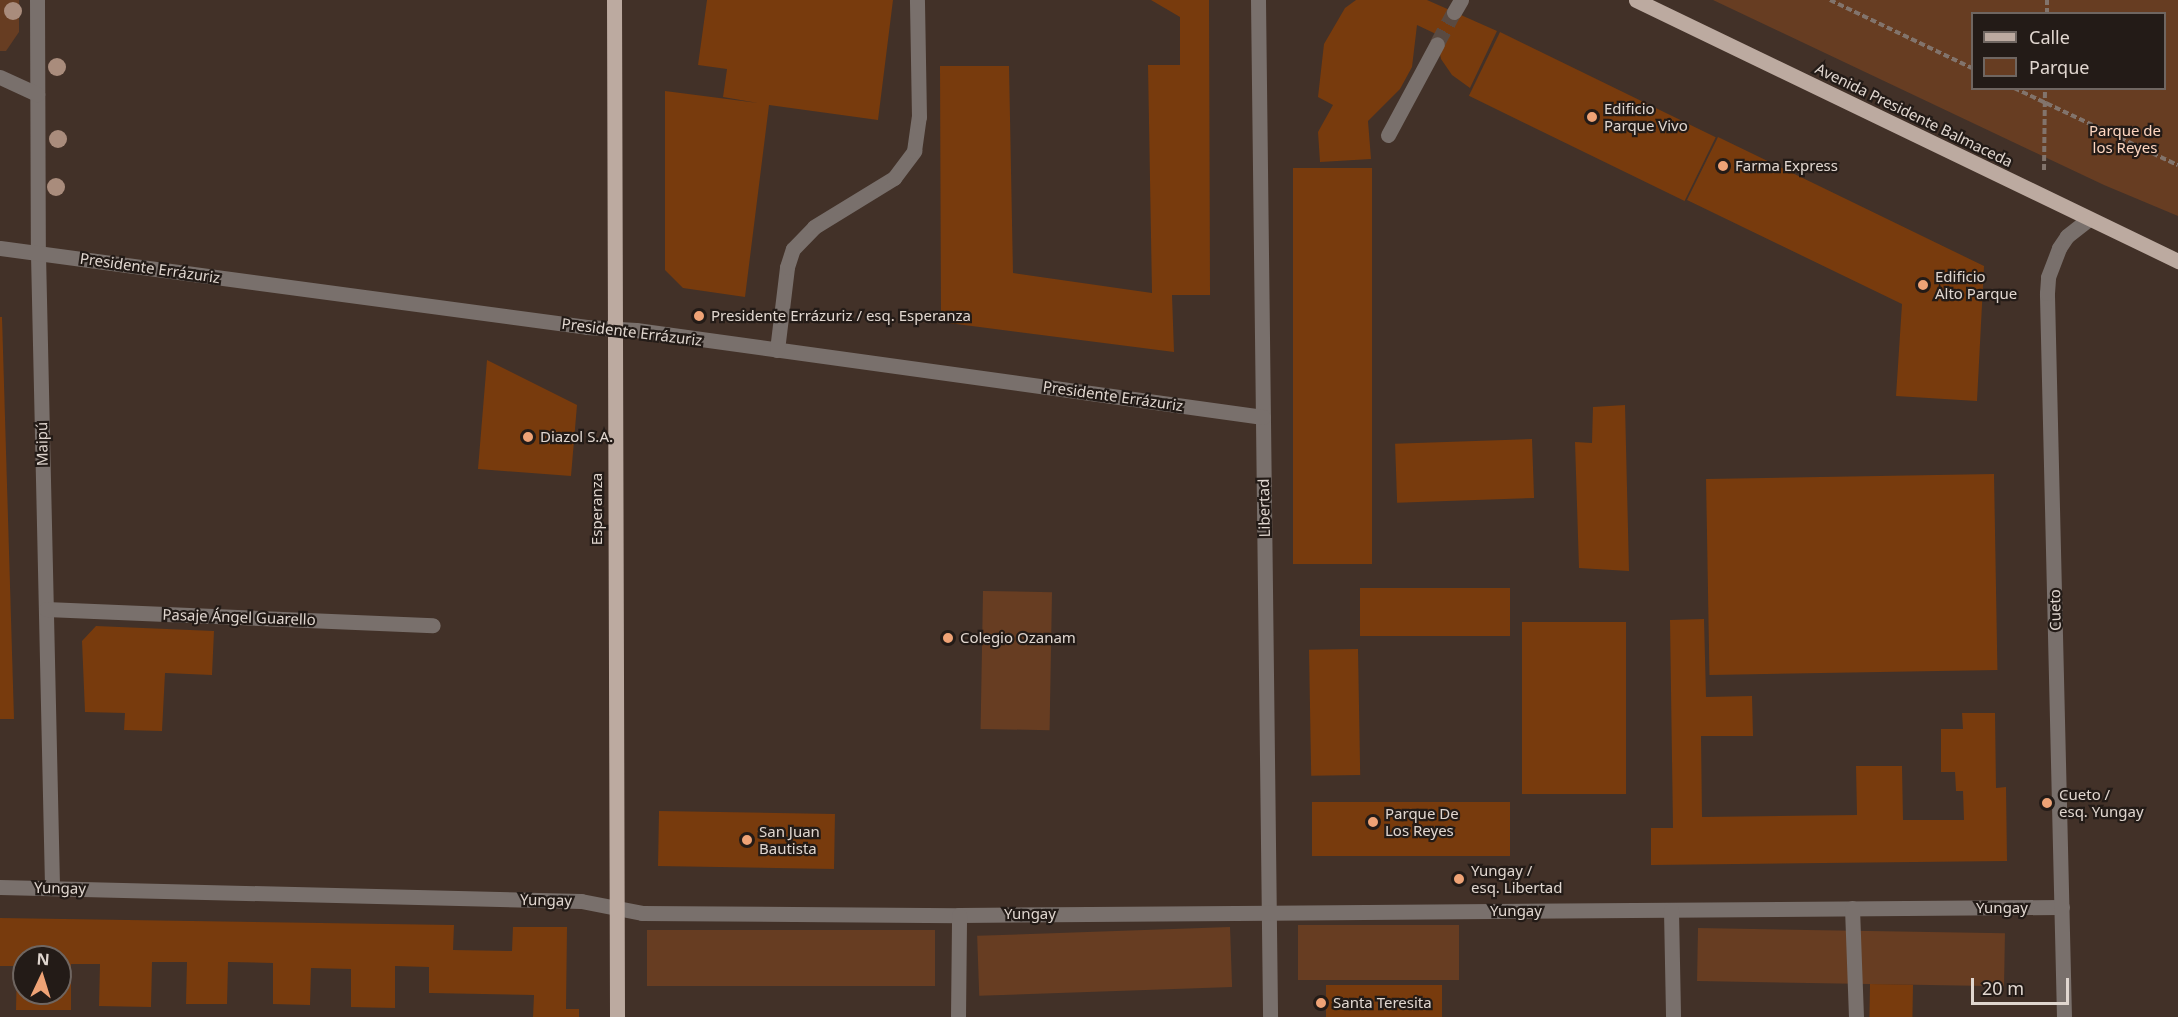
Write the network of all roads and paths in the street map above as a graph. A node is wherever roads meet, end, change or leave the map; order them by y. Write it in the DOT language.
graph roads {
  1 [pos="37,0"];
  2 [pos="614,0"];
  3 [pos="917,0"];
  4 [pos="1258,0"];
  5 [pos="1636,0"];
  6 [pos="1830,0"];
  7 [pos="1437,44"];
  8 [pos="1971,68"];
  9 [pos="0,77"];
  10 [pos="2018,90"];
  11 [pos="2045,90"];
  12 [pos="37,94"];
  13 [pos="2045,103"];
  14 [pos="1388,135"];
  15 [pos="2178,165"];
  16 [pos="2044,198"];
  17 [pos="2089,219"];
  18 [pos="0,248"];
  19 [pos="38,254"];
  20 [pos="2178,261"];
  21 [pos="615,329"];
  22 [pos="777,350"];
  23 [pos="1263,417"];
  24 [pos="46,609"];
  25 [pos="433,625"];
  26 [pos="0,886"];
  27 [pos="52,888"];
  28 [pos="2062,907"];
  29 [pos="616,908"];
  30 [pos="1852,908"];
  31 [pos="1671,910"];
  32 [pos="1269,912"];
  33 [pos="958,915"];
  34 [pos="617,1017"];
  35 [pos="958,1017"];
  36 [pos="1270,1017"];
  37 [pos="1673,1017"];
  38 [pos="1856,1017"];
  39 [pos="2064,1017"];
  1 -- 12 [label="street, Maipú"];
  2 -- 21 [label="main road, Esperanza"];
  3 -- 22 [label="street"];
  4 -- 23 [label="street, Libertad"];
  5 -- 16 [label="main road, Avenida Presidente Balmaceda"];
  6 -- 8 [label="path"];
  7 -- 14 [label="street"];
  9 -- 12 [label="street"];
  10 -- 13 [label="path"];
  11 -- 13 [label="path"];
  12 -- 19 [label="street, Maipú"];
  13 -- 15 [label="path"];
  13 -- 16 [label="path"];
  16 -- 17 [label="main road, Avenida Presidente Balmaceda"];
  17 -- 20 [label="main road, Avenida Presidente Balmaceda"];
  17 -- 28 [label="street, Cueto"];
  18 -- 19 [label="street, Presidente Errázuriz"];
  19 -- 21 [label="street, Presidente Errázuriz"];
  19 -- 24 [label="street, Maipú"];
  21 -- 22 [label="street, Presidente Errázuriz"];
  21 -- 29 [label="main road, Esperanza"];
  22 -- 23 [label="street, Presidente Errázuriz"];
  23 -- 32 [label="street, Libertad"];
  24 -- 25 [label="street, Pasaje Ángel Guarello"];
  24 -- 27 [label="street, Maipú"];
  26 -- 27 [label="street, Yungay"];
  27 -- 29 [label="street, Yungay"];
  28 -- 30 [label="street, Yungay"];
  28 -- 39 [label="street, Cueto"];
  29 -- 33 [label="street, Yungay"];
  29 -- 34 [label="main road, Esperanza"];
  30 -- 31 [label="street, Yungay"];
  30 -- 38 [label="street"];
  31 -- 32 [label="street, Yungay"];
  31 -- 37 [label="street"];
  32 -- 33 [label="street, Yungay"];
  32 -- 36 [label="street, Libertad"];
  33 -- 35 [label="street"];
}
